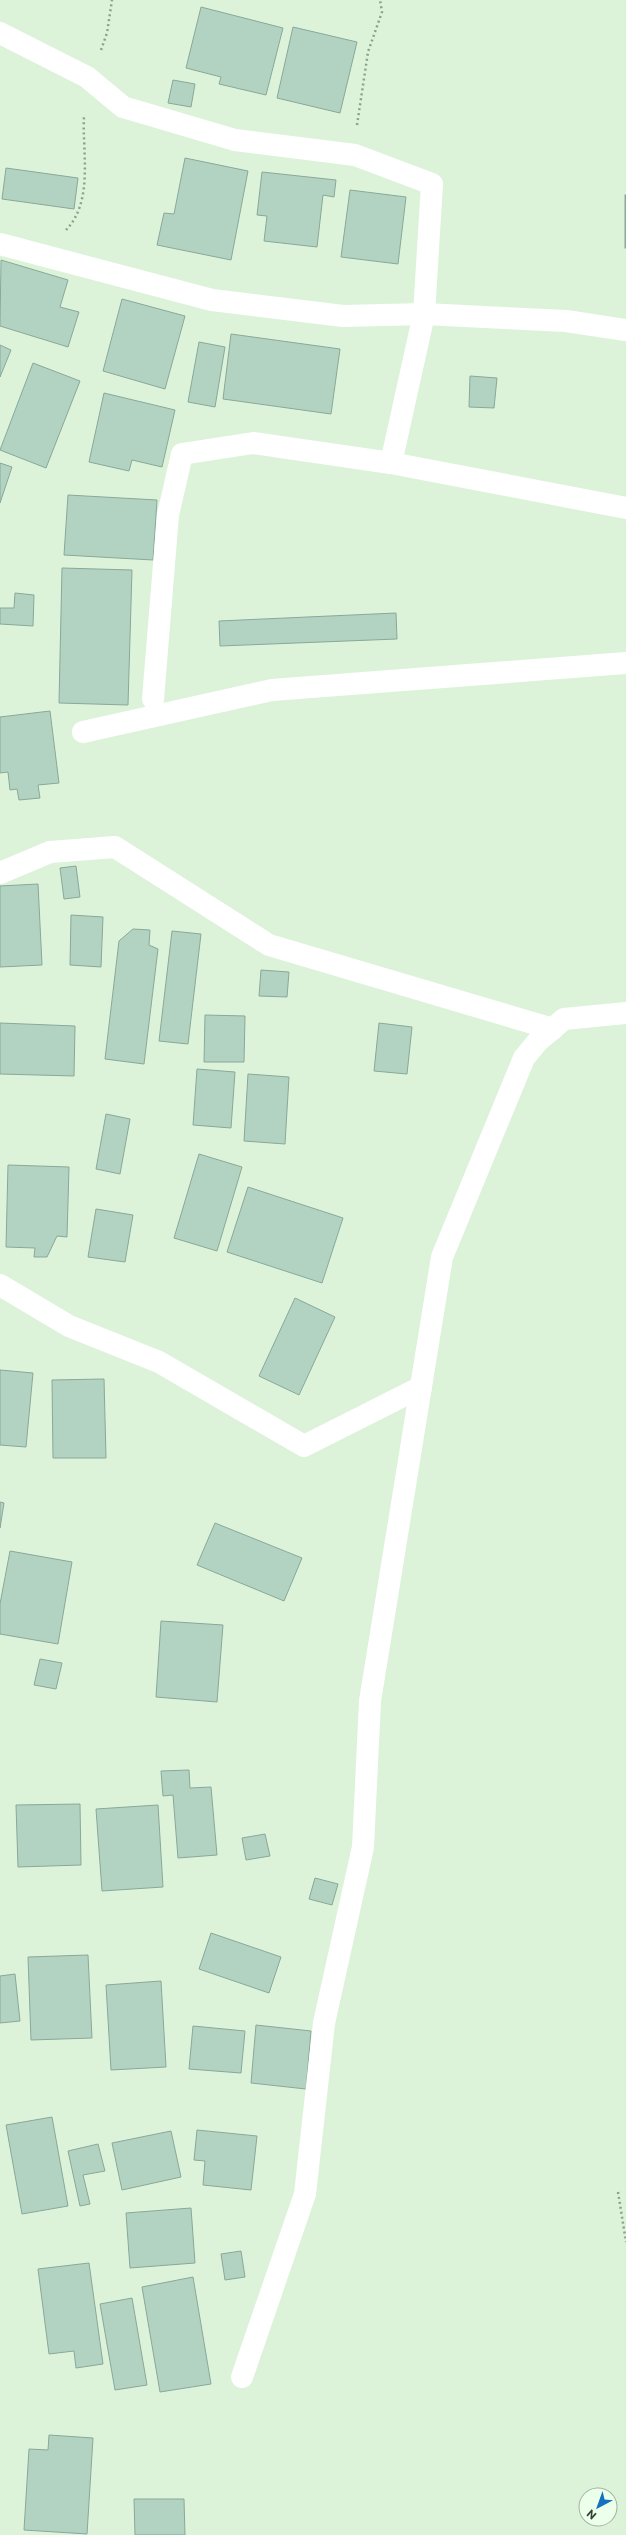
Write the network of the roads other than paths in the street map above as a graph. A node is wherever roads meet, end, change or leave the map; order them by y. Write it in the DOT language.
graph roads {
  1 [pos="0,33"];
  2 [pos="0,244"];
  3 [pos="424,314"];
  4 [pos="626,330"];
  5 [pos="391,462"];
  6 [pos="626,508"];
  7 [pos="626,663"];
  8 [pos="153,699"];
  9 [pos="83,732"];
  10 [pos="0,873"];
  11 [pos="626,1013"];
  12 [pos="553,1029"];
  13 [pos="0,1285"];
  14 [pos="421,1387"];
  15 [pos="242,2377"];
  1 -- 3 [label="street"];
  2 -- 3 [label="street"];
  3 -- 4 [label="street"];
  3 -- 5 [label="street"];
  5 -- 6 [label="street"];
  5 -- 8 [label="street"];
  7 -- 9 [label="street"];
  10 -- 12 [label="street"];
  11 -- 12 [label="street"];
  12 -- 14 [label="street"];
  13 -- 14 [label="street"];
  14 -- 15 [label="street"];
}
